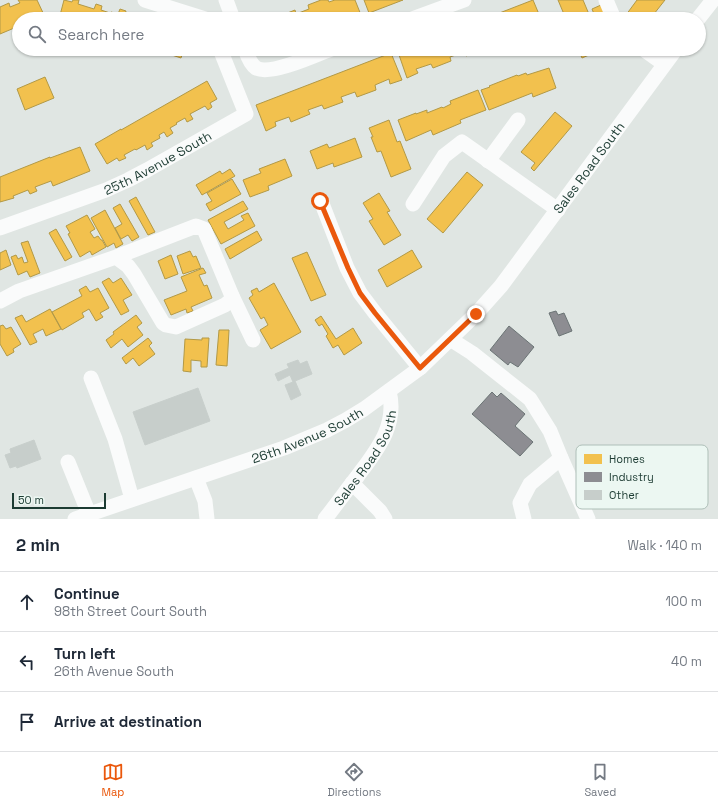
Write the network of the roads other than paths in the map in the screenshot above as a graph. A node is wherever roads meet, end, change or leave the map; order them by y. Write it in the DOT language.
graph roads {
  1 [pos="145,0"];
  2 [pos="226,0"];
  3 [pos="464,0"];
  4 [pos="606,0"];
  5 [pos="713,0"];
  6 [pos="183,12"];
  7 [pos="230,12"];
  8 [pos="431,12"];
  9 [pos="611,12"];
  10 [pos="704,12"];
  11 [pos="223,56"];
  12 [pos="248,56"];
  13 [pos="311,56"];
  14 [pos="653,56"];
  15 [pos="670,56"];
  16 [pos="664,64"];
  17 [pos="518,120"];
  18 [pos="488,160"];
  19 [pos="320,201"];
  20 [pos="413,204"];
  21 [pos="558,210"];
  22 [pos="0,228"];
  23 [pos="116,257"];
  24 [pos="501,286"];
  25 [pos="232,296"];
  26 [pos="0,301"];
  27 [pos="450,339"];
  28 [pos="253,340"];
  29 [pos="420,368"];
  30 [pos="91,378"];
  31 [pos="389,391"];
  32 [pos="561,458"];
  33 [pos="68,462"];
  34 [pos="196,478"];
  35 [pos="352,483"];
  36 [pos="576,492"];
  37 [pos="132,499"];
  38 [pos="584,509"];
  39 [pos="82,517"];
  40 [pos="207,519"];
  41 [pos="325,519"];
  42 [pos="385,519"];
  43 [pos="524,519"];
  44 [pos="588,519"];
  1 -- 6 [label="street"];
  2 -- 7 [label="street"];
  3 -- 8 [label="street"];
  4 -- 9 [label="street"];
  5 -- 10 [label="street"];
  11 -- 22 [label="street, 25th Avenue South"];
  12 -- 13 [label="street"];
  14 -- 16 [label="street"];
  15 -- 16 [label="street, Sales Road South"];
  16 -- 21 [label="street, Sales Road South"];
  17 -- 18 [label="street"];
  18 -- 20 [label="street"];
  18 -- 21 [label="street"];
  19 -- 29 [label="street"];
  21 -- 24 [label="street, Sales Road South"];
  23 -- 25 [label="street"];
  23 -- 25 [label="street"];
  23 -- 26 [label="street"];
  24 -- 27 [label="street, 26th Avenue South"];
  25 -- 28 [label="street"];
  27 -- 29 [label="street, 26th Avenue South"];
  27 -- 32 [label="street"];
  29 -- 31 [label="street, 26th Avenue South"];
  30 -- 37 [label="street"];
  31 -- 34 [label="street, 26th Avenue South"];
  31 -- 35 [label="street, Sales Road South"];
  32 -- 36 [label="street"];
  32 -- 43 [label="street"];
  33 -- 39 [label="street"];
  34 -- 37 [label="street, 26th Avenue South"];
  34 -- 40 [label="street"];
  35 -- 41 [label="street, Sales Road South"];
  35 -- 42 [label="street"];
  37 -- 39 [label="street, 26th Avenue South"];
  38 -- 44 [label="street"];
}
